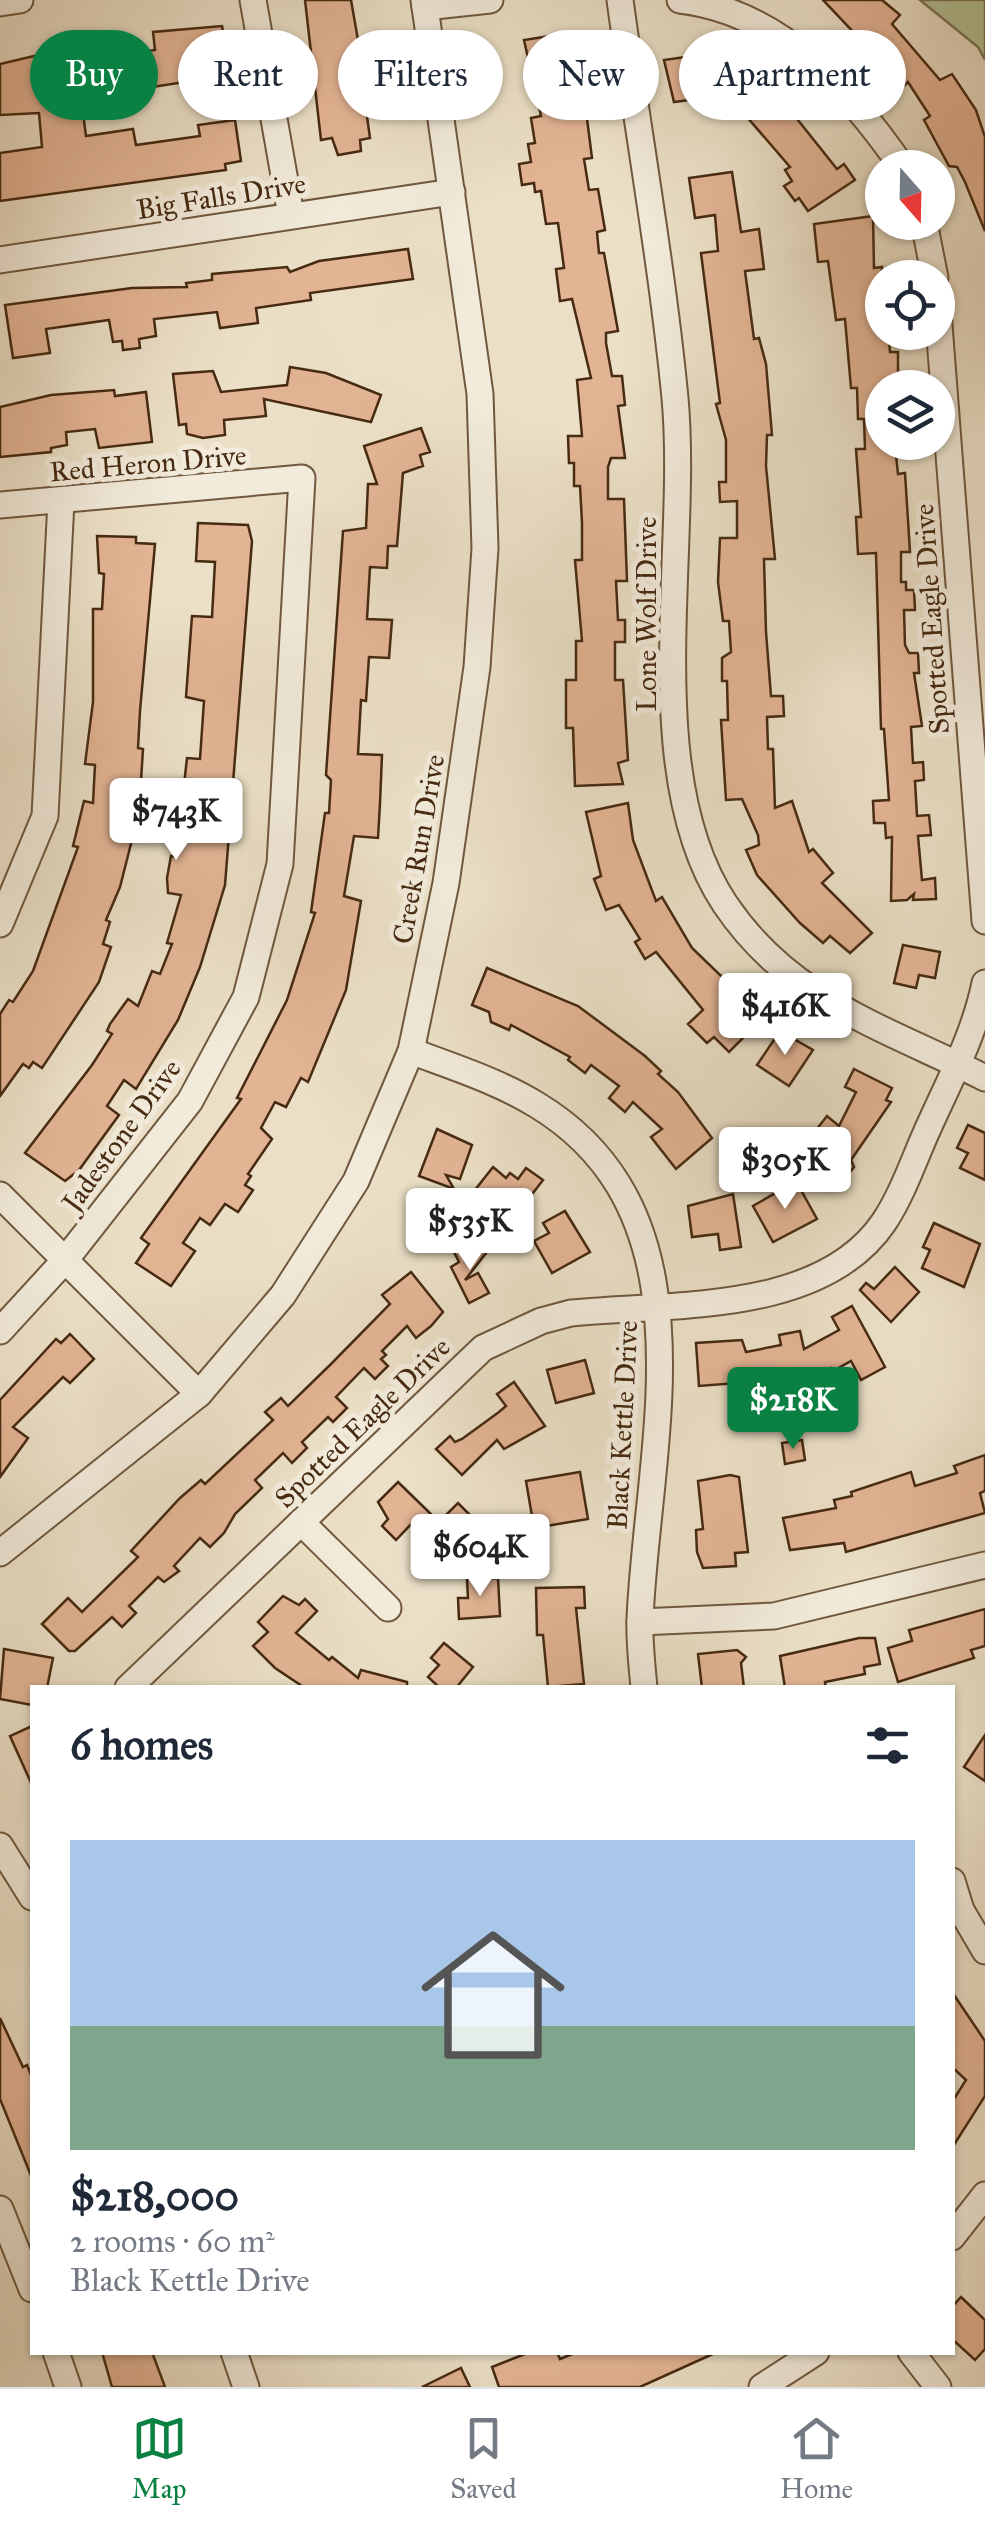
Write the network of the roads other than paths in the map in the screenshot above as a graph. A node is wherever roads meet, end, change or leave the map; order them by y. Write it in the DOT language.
graph roads {
  1 [pos="20,0"];
  2 [pos="253,0"];
  3 [pos="490,0"];
  4 [pos="620,0"];
  5 [pos="680,0"];
  6 [pos="0,3"];
  7 [pos="425,4"];
  8 [pos="891,150"];
  9 [pos="452,192"];
  10 [pos="291,215"];
  11 [pos="0,260"];
  12 [pos="941,350"];
  13 [pos="302,478"];
  14 [pos="61,502"];
  15 [pos="0,505"];
  16 [pos="985,921"];
  17 [pos="0,924"];
  18 [pos="985,984"];
  19 [pos="410,1051"];
  20 [pos="957,1064"];
  21 [pos="985,1078"];
  22 [pos="0,1195"];
  23 [pos="66,1259"];
  24 [pos="658,1304"];
  25 [pos="0,1330"];
  26 [pos="199,1394"];
  27 [pos="301,1522"];
  28 [pos="0,1553"];
  29 [pos="985,1565"];
  30 [pos="388,1608"];
  31 [pos="640,1622"];
  32 [pos="131,1685"];
  33 [pos="644,1685"];
  34 [pos="0,1846"];
  35 [pos="955,1891"];
  36 [pos="30,1893"];
  37 [pos="985,1951"];
  38 [pos="985,2195"];
  39 [pos="0,2209"];
  40 [pos="955,2234"];
  41 [pos="30,2285"];
  42 [pos="57,2355"];
  43 [pos="235,2355"];
  44 [pos="811,2355"];
  45 [pos="913,2355"];
  46 [pos="68,2387"];
  47 [pos="246,2387"];
  48 [pos="762,2387"];
  49 [pos="938,2387"];
  1 -- 6 [label="street"];
  2 -- 10 [label="street"];
  3 -- 7 [label="street"];
  4 -- 20 [label="street, Lone Wolf Drive"];
  5 -- 8 [label="street"];
  7 -- 9 [label="street, Creek Run Drive"];
  9 -- 10 [label="street, Big Falls Drive"];
  9 -- 19 [label="street, Creek Run Drive"];
  10 -- 11 [label="street, Big Falls Drive"];
  12 -- 16 [label="street, Spotted Eagle Drive"];
  13 -- 14 [label="street, Red Heron Drive"];
  13 -- 23 [label="street, Jadestone Drive"];
  14 -- 15 [label="street, Red Heron Drive"];
  14 -- 17 [label="street"];
  18 -- 20 [label="street, Spotted Eagle Drive"];
  19 -- 24 [label="street, Black Kettle Drive"];
  19 -- 26 [label="street, Creek Run Drive"];
  20 -- 21 [label="street, Lone Wolf Drive"];
  20 -- 24 [label="street, Spotted Eagle Drive"];
  22 -- 23 [label="street"];
  23 -- 25 [label="street, Jadestone Drive"];
  23 -- 26 [label="street"];
  24 -- 27 [label="street, Spotted Eagle Drive"];
  24 -- 31 [label="street, Black Kettle Drive"];
  26 -- 28 [label="street, Creek Run Drive"];
  27 -- 30 [label="street"];
  27 -- 32 [label="street, Spotted Eagle Drive"];
  29 -- 31 [label="street"];
  31 -- 33 [label="street, Black Kettle Drive"];
  34 -- 36 [label="street"];
  35 -- 37 [label="street"];
  38 -- 40 [label="street"];
  39 -- 41 [label="street"];
  42 -- 46 [label="street"];
  43 -- 47 [label="street"];
  44 -- 48 [label="street"];
  45 -- 49 [label="street"];
}
